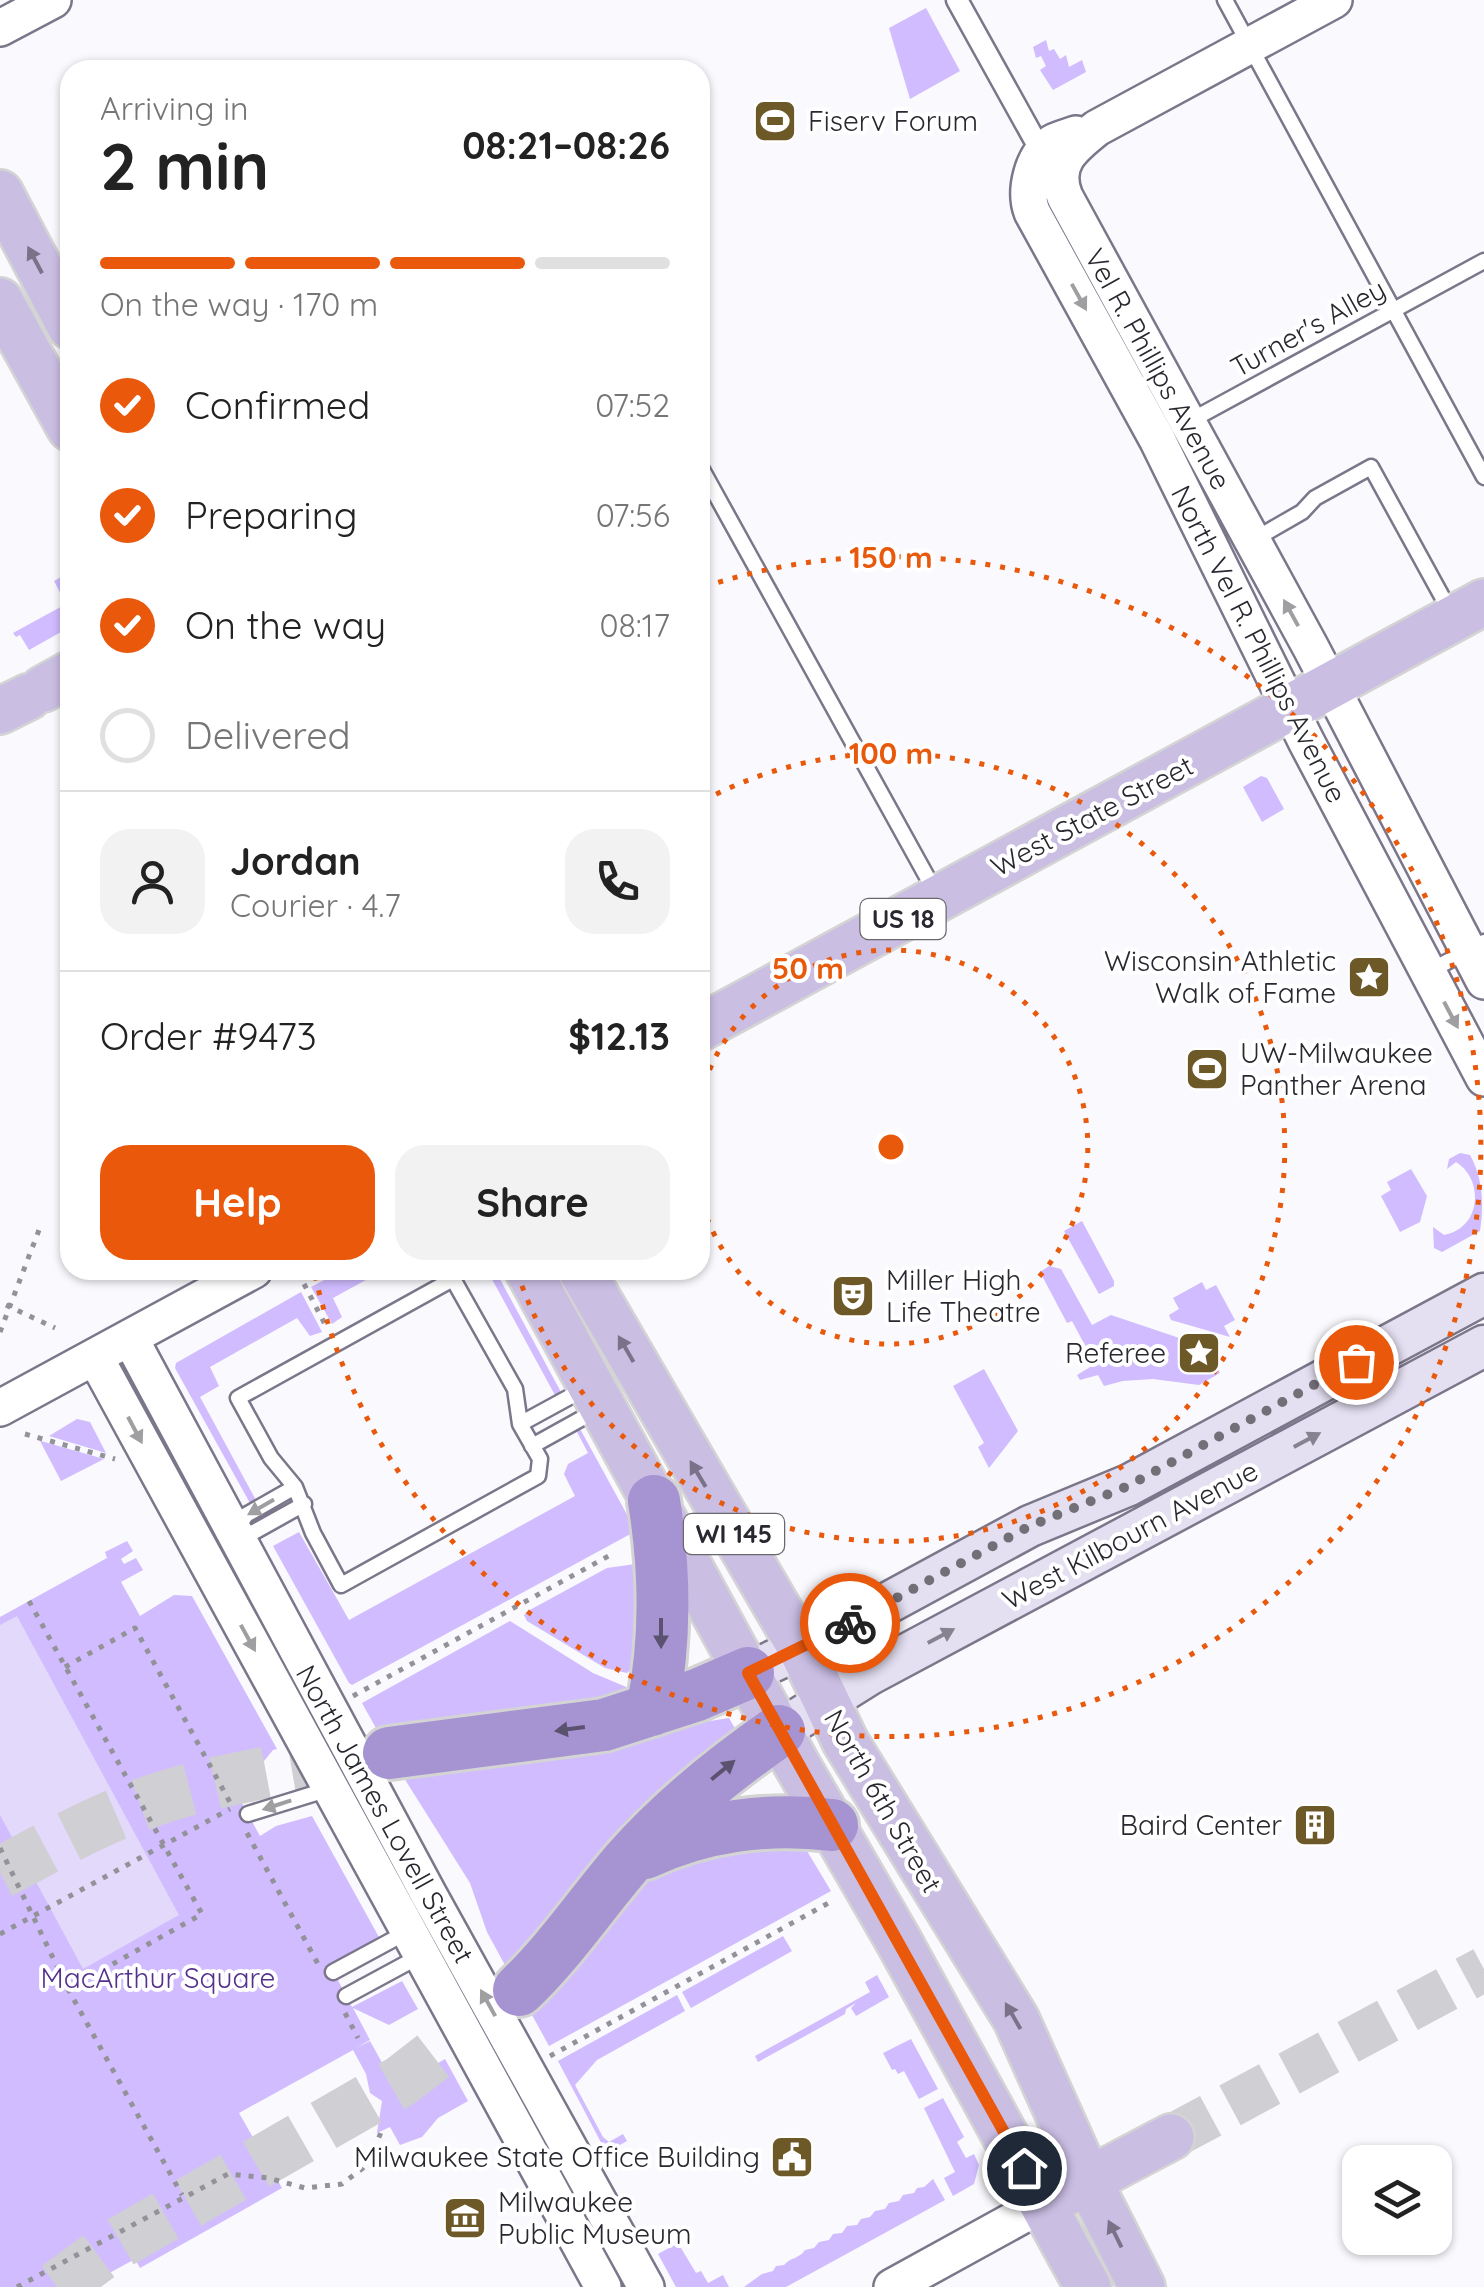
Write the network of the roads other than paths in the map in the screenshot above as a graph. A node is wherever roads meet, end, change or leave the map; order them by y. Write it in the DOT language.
graph roads {
  1 [pos="53,0"];
  2 [pos="957,0"];
  3 [pos="1225,0"];
  4 [pos="1334,0"];
  5 [pos="0,28"];
  6 [pos="1250,46"];
  7 [pos="1097,128"];
  8 [pos="1042,153"];
  9 [pos="0,193"];
  10 [pos="1484,261"];
  11 [pos="0,302"];
  12 [pos="1394,310"];
  13 [pos="54,340"];
  14 [pos="60,373"];
  15 [pos="1172,431"];
  16 [pos="1484,476"];
  17 [pos="710,484"];
  18 [pos="1252,540"];
  19 [pos="1469,610"];
  20 [pos="1330,686"];
  21 [pos="1292,708"];
  22 [pos="1353,782"];
  23 [pos="939,899"];
  24 [pos="1479,958"];
  25 [pos="1428,972"];
  26 [pos="710,1023"];
  27 [pos="1484,1078"];
  28 [pos="236,1280"];
  29 [pos="449,1280"];
  30 [pos="454,1280"];
  31 [pos="533,1280"];
  32 [pos="586,1280"];
  33 [pos="1484,1294"];
  34 [pos="130,1338"];
  35 [pos="1484,1346"];
  36 [pos="95,1357"];
  37 [pos="597,1396"];
  38 [pos="0,1408"];
  39 [pos="520,1424"];
  40 [pos="532,1446"];
  41 [pos="1196,1448"];
  42 [pos="295,1487"];
  43 [pos="1218,1488"];
  44 [pos="654,1501"];
  45 [pos="304,1504"];
  46 [pos="233,1535"];
  47 [pos="775,1660"];
  48 [pos="825,1701"];
  49 [pos="652,1710"];
  50 [pos="778,1730"];
  51 [pos="360,1784"];
  52 [pos="245,1819"];
  53 [pos="832,1825"];
  54 [pos="630,1860"];
  55 [pos="429,1895"];
  56 [pos="923,1926"];
  57 [pos="414,1944"];
  58 [pos="328,1972"];
  59 [pos="519,1990"];
  60 [pos="343,2001"];
  61 [pos="1171,2138"];
  62 [pos="1089,2182"];
  63 [pos="1043,2204"];
  64 [pos="602,2287"];
  65 [pos="646,2287"];
  66 [pos="892,2287"];
  67 [pos="1088,2287"];
  68 [pos="1142,2287"];
  1 -- 5 [label="street"];
  2 -- 8 [label="street"];
  3 -- 6 [label="lane"];
  4 -- 6 [label="street"];
  6 -- 7 [label="street"];
  6 -- 12 [label="lane"];
  7 -- 8 [label="street"];
  7 -- 15 [label="street, Vel R. Phillips Avenue"];
  8 -- 15 [label="street, North Vel R. Phillips Avenue, one-way"];
  13 -- 9 [label="main road, one-way"];
  10 -- 12 [label="lane, Turner's Alley"];
  11 -- 13 [label="main road"];
  12 -- 15 [label="lane, Turner's Alley"];
  12 -- 16 [label="lane"];
  13 -- 14 [label="main road"];
  15 -- 18 [label="street, Vel R. Phillips Avenue"];
  15 -- 21 [label="street, North Vel R. Phillips Avenue"];
  17 -- 23 [label="lane"];
  18 -- 19 [label="lane"];
  20 -- 18 [label="street, North Vel R. Phillips Avenue, one-way"];
  19 -- 20 [label="main road, West State Street / US 18"];
  20 -- 21 [label="main road, West State Street / US 18"];
  20 -- 22 [label="street, North Vel R. Phillips Avenue"];
  21 -- 22 [label="street, North Vel R. Phillips Avenue"];
  21 -- 23 [label="main road, West State Street / US 18"];
  22 -- 24 [label="street, North Vel R. Phillips Avenue"];
  22 -- 25 [label="street, North Vel R. Phillips Avenue"];
  23 -- 26 [label="main road, West State Street / US 18"];
  24 -- 25 [label="lane"];
  25 -- 27 [label="street, North Vel R. Phillips Avenue, one-way"];
  28 -- 34 [label="street"];
  29 -- 42 [label="lane"];
  30 -- 39 [label="lane"];
  31 -- 37 [label="main road, North 6th Street"];
  47 -- 32 [label="main road, North 6th Street / WI 145, one-way"];
  33 -- 41 [label="main road, West Kilbourn Avenue"];
  34 -- 36 [label="street"];
  34 -- 46 [label="street, North James Lovell Street"];
  43 -- 35 [label="main road, West Kilbourn Avenue, one-way"];
  36 -- 38 [label="street"];
  36 -- 51 [label="street, North James Lovell Street, one-way"];
  37 -- 39 [label="lane"];
  37 -- 40 [label="lane"];
  37 -- 44 [label="main road, North 6th Street"];
  39 -- 40 [label="lane"];
  40 -- 45 [label="lane"];
  41 -- 43 [label="street"];
  41 -- 47 [label="main road, West Kilbourn Avenue"];
  42 -- 45 [label="lane"];
  42 -- 46 [label="lane, one-way"];
  48 -- 43 [label="main road, West Kilbourn Avenue, one-way"];
  44 -- 47 [label="main road, North 6th Street"];
  44 -- 49 [label="highway, one-way"];
  45 -- 46 [label="lane"];
  46 -- 51 [label="street, North James Lovell Street"];
  47 -- 48 [label="main road"];
  47 -- 49 [label="highway"];
  47 -- 50 [label="main road, North 6th Street"];
  48 -- 50 [label="main road, West Kilbourn Avenue"];
  48 -- 56 [label="main road, North 6th Street"];
  49 -- 51 [label="highway, one-way"];
  50 -- 53 [label="main road, North 6th Street"];
  54 -- 50 [label="highway, one-way"];
  51 -- 52 [label="lane, one-way"];
  51 -- 55 [label="street, North James Lovell Street"];
  51 -- 57 [label="street, North James Lovell Street"];
  53 -- 54 [label="highway"];
  53 -- 56 [label="main road, North 6th Street"];
  54 -- 59 [label="highway"];
  55 -- 57 [label="lane"];
  65 -- 55 [label="street, North James Lovell Street, one-way"];
  62 -- 56 [label="main road, North 6th Street, one-way"];
  56 -- 63 [label="main road, North 6th Street"];
  57 -- 58 [label="lane"];
  57 -- 60 [label="lane"];
  57 -- 64 [label="street, North James Lovell Street"];
  61 -- 62 [label="main road"];
  62 -- 63 [label="main road"];
  68 -- 62 [label="main road, North 6th Street, one-way"];
  63 -- 66 [label="street"];
  63 -- 67 [label="main road, North 6th Street"];
}
